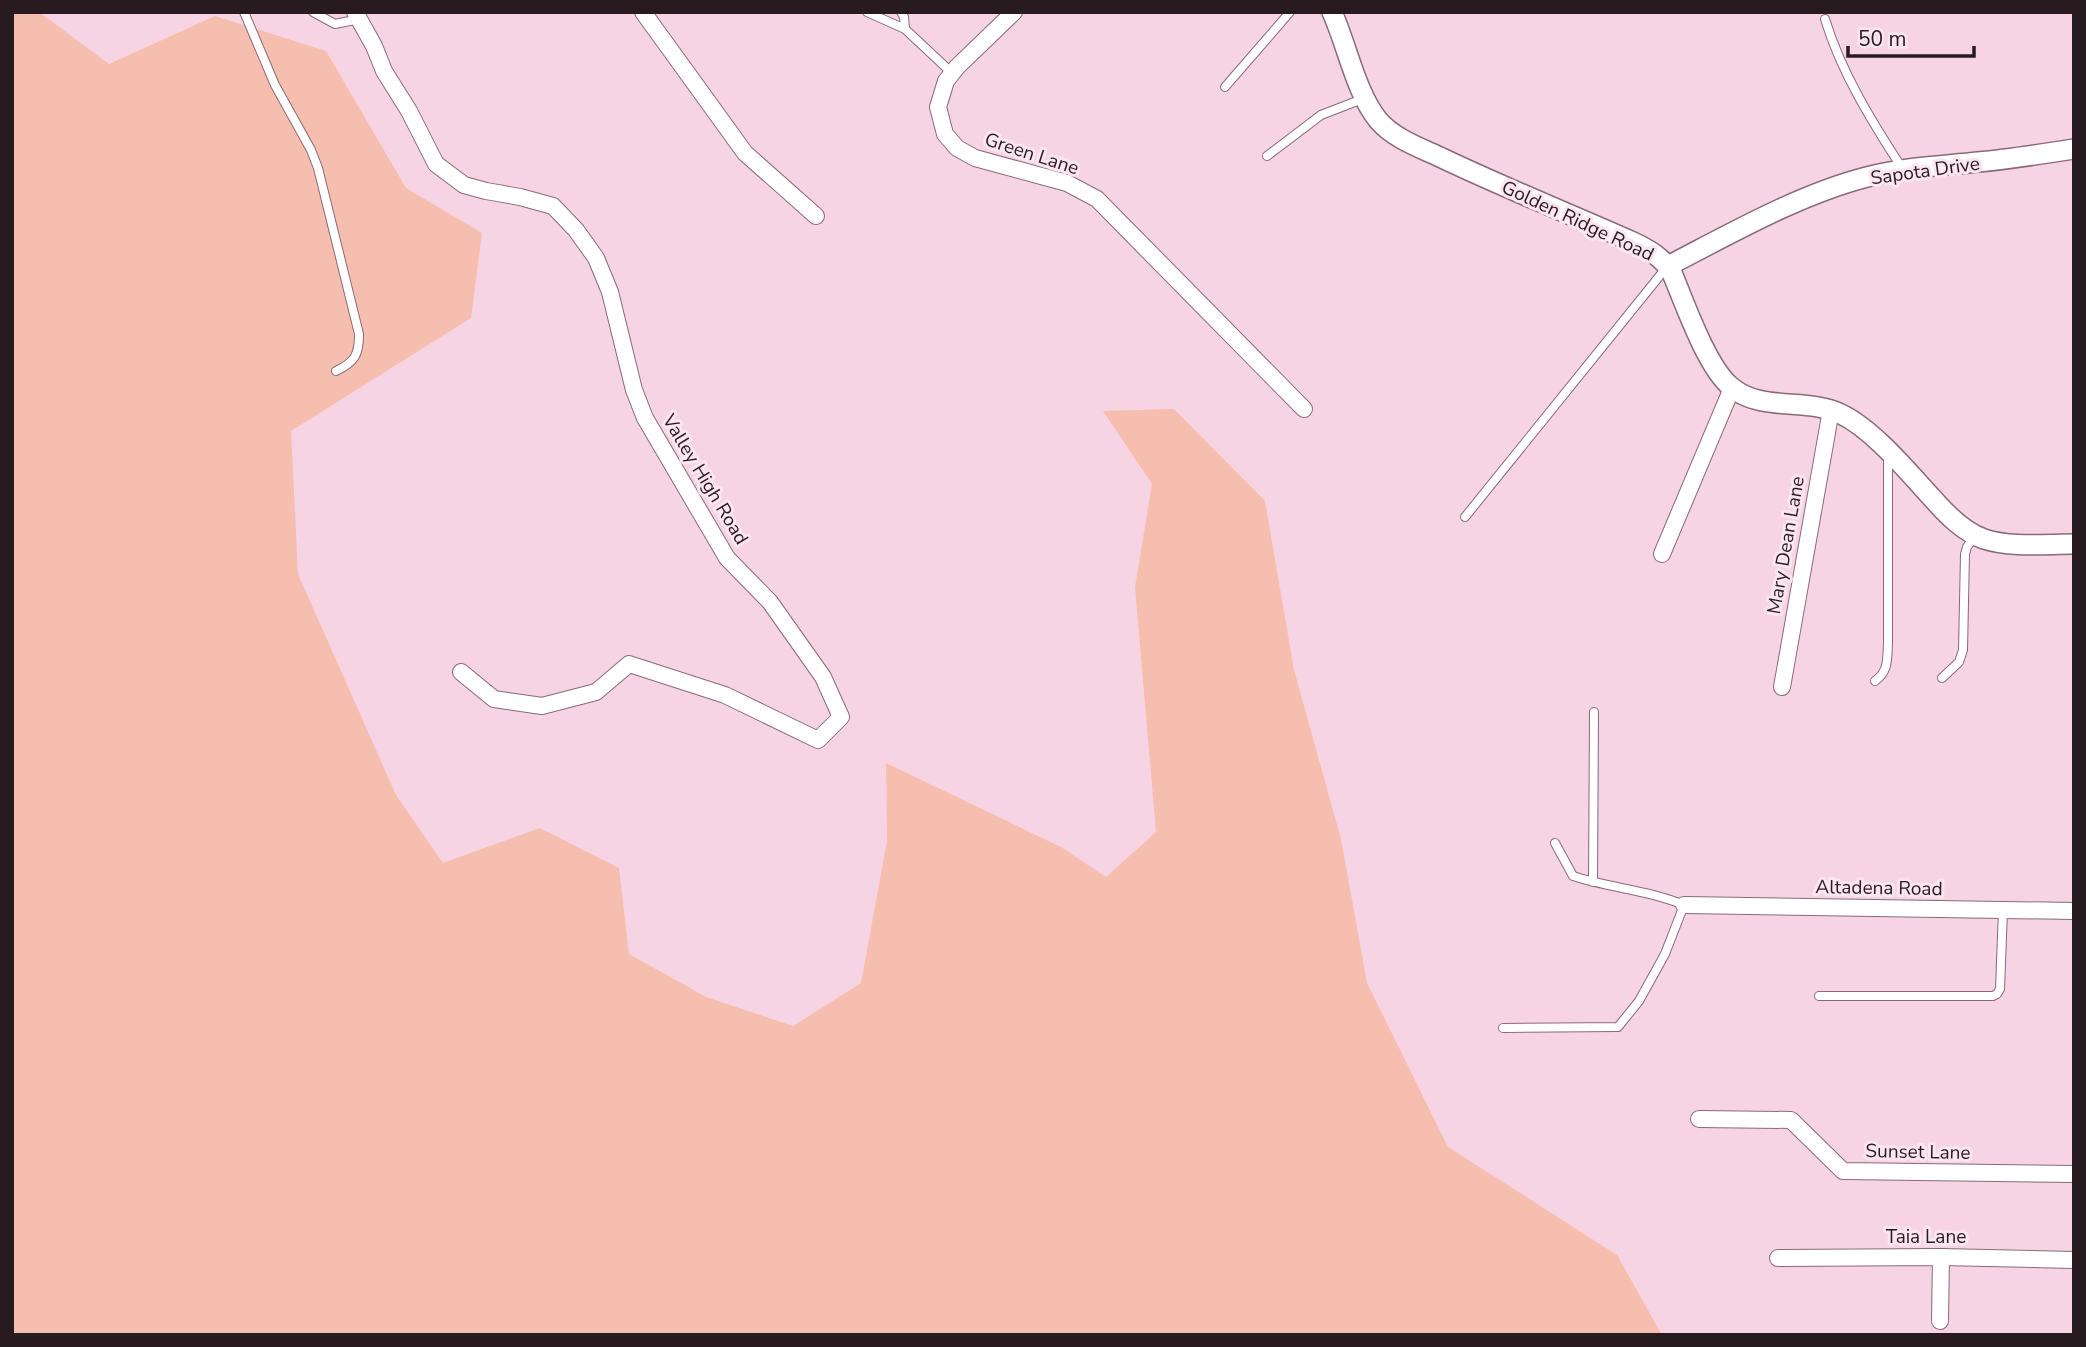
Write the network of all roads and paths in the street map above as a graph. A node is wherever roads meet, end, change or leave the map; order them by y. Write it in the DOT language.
graph roads {
  1 [pos="244,12"];
  2 [pos="313,12"];
  3 [pos="643,12"];
  4 [pos="867,12"];
  5 [pos="901,12"];
  6 [pos="1014,12"];
  7 [pos="1290,12"];
  8 [pos="1332,12"];
  9 [pos="357,16"];
  10 [pos="1825,19"];
  11 [pos="905,29"];
  12 [pos="952,73"];
  13 [pos="1225,87"];
  14 [pos="1365,98"];
  15 [pos="2074,149"];
  16 [pos="1267,156"];
  17 [pos="1903,169"];
  18 [pos="816,216"];
  19 [pos="1668,266"];
  20 [pos="336,371"];
  21 [pos="1732,388"];
  22 [pos="1304,409"];
  23 [pos="1831,410"];
  24 [pos="1888,452"];
  25 [pos="1465,517"];
  26 [pos="1975,535"];
  27 [pos="2074,544"];
  28 [pos="1662,554"];
  29 [pos="461,672"];
  30 [pos="1942,678"];
  31 [pos="1875,681"];
  32 [pos="1782,688"];
  33 [pos="1594,712"];
  34 [pos="1555,843"];
  35 [pos="1593,882"];
  36 [pos="1684,905"];
  37 [pos="2003,910"];
  38 [pos="2074,911"];
  39 [pos="1819,996"];
  40 [pos="1503,1028"];
  41 [pos="1699,1119"];
  42 [pos="2074,1174"];
  43 [pos="1941,1256"];
  44 [pos="1778,1258"];
  45 [pos="2074,1259"];
  46 [pos="1940,1321"];
  1 -- 20 [label="lane"];
  2 -- 9 [label="lane"];
  3 -- 18 [label="street"];
  4 -- 11 [label="lane"];
  5 -- 11 [label="lane"];
  6 -- 12 [label="street, Green Lane"];
  7 -- 13 [label="lane"];
  8 -- 14 [label="street, Golden Ridge Road"];
  9 -- 29 [label="street, Valley High Road"];
  10 -- 17 [label="lane"];
  11 -- 12 [label="lane"];
  12 -- 22 [label="street, Green Lane"];
  14 -- 16 [label="lane"];
  14 -- 19 [label="street, Golden Ridge Road"];
  15 -- 17 [label="street, Sapota Drive"];
  17 -- 19 [label="street, Sapota Drive"];
  19 -- 21 [label="street, Golden Ridge Road"];
  19 -- 25 [label="lane"];
  21 -- 23 [label="street"];
  21 -- 28 [label="street"];
  23 -- 24 [label="street"];
  23 -- 32 [label="street, Mary Dean Lane"];
  24 -- 26 [label="street"];
  24 -- 31 [label="lane"];
  26 -- 27 [label="street"];
  26 -- 30 [label="lane"];
  33 -- 35 [label="lane"];
  34 -- 35 [label="lane"];
  35 -- 36 [label="lane"];
  36 -- 37 [label="street, Altadena Road"];
  36 -- 40 [label="lane"];
  37 -- 38 [label="street, Altadena Road"];
  37 -- 39 [label="lane"];
  41 -- 42 [label="street, Sunset Lane"];
  43 -- 44 [label="street, Taia Lane"];
  43 -- 45 [label="street, Taia Lane"];
  43 -- 46 [label="street"];
}
